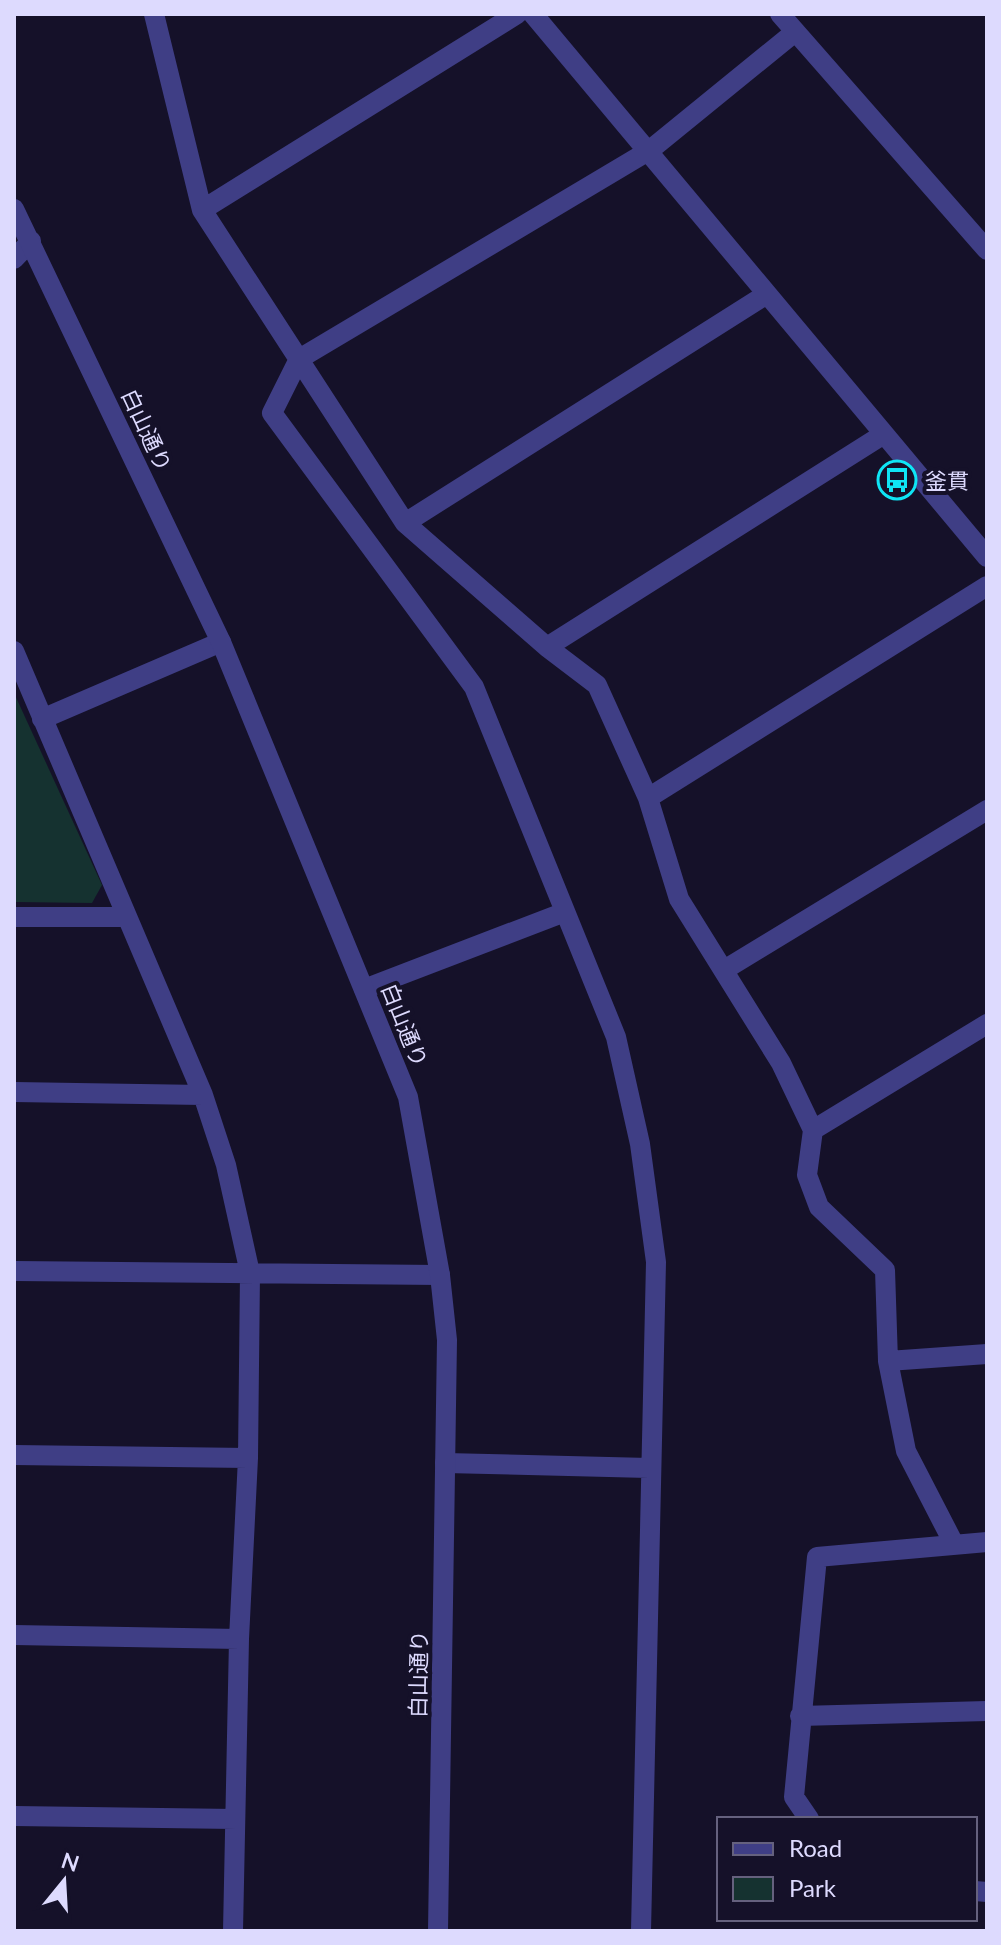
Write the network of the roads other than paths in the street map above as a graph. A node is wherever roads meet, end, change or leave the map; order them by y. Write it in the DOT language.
graph roads {
  1 [pos="177,14"];
  2 [pos="517,14"];
  3 [pos="533,14"];
  4 [pos="780,14"];
  5 [pos="156,20"];
  6 [pos="795,32"];
  7 [pos="650,150"];
  8 [pos="14,209"];
  9 [pos="202,210"];
  10 [pos="31,241"];
  11 [pos="987,250"];
  12 [pos="14,259"];
  13 [pos="767,294"];
  14 [pos="299,359"];
  15 [pos="884,434"];
  16 [pos="405,523"];
  17 [pos="987,557"];
  18 [pos="987,586"];
  19 [pos="221,642"];
  20 [pos="547,647"];
  21 [pos="14,651"];
  22 [pos="42,719"];
  23 [pos="648,798"];
  24 [pos="987,810"];
  25 [pos="565,912"];
  26 [pos="14,917"];
  27 [pos="126,917"];
  28 [pos="724,970"];
  29 [pos="364,989"];
  30 [pos="987,1024"];
  31 [pos="14,1092"];
  32 [pos="203,1095"];
  33 [pos="813,1130"];
  34 [pos="14,1271"];
  35 [pos="250,1273"];
  36 [pos="440,1275"];
  37 [pos="987,1354"];
  38 [pos="888,1361"];
  39 [pos="14,1455"];
  40 [pos="248,1458"];
  41 [pos="445,1463"];
  42 [pos="649,1468"];
  43 [pos="987,1542"];
  44 [pos="954,1544"];
  45 [pos="14,1635"];
  46 [pos="239,1639"];
  47 [pos="987,1711"];
  48 [pos="800,1716"];
  49 [pos="14,1816"];
  50 [pos="808,1817"];
  51 [pos="235,1819"];
  52 [pos="233,1931"];
  53 [pos="438,1931"];
  54 [pos="641,1931"];
  1 -- 5 [label="street"];
  2 -- 9 [label="street"];
  3 -- 7 [label="street"];
  4 -- 6 [label="street"];
  5 -- 9 [label="street"];
  6 -- 7 [label="street"];
  6 -- 11 [label="street"];
  7 -- 13 [label="street"];
  7 -- 14 [label="street"];
  8 -- 10 [label="street, 白山通り"];
  9 -- 14 [label="street"];
  10 -- 12 [label="street"];
  10 -- 19 [label="street, 白山通り"];
  13 -- 15 [label="street"];
  13 -- 16 [label="street"];
  14 -- 16 [label="street"];
  14 -- 25 [label="street"];
  15 -- 17 [label="street"];
  15 -- 20 [label="street"];
  16 -- 20 [label="street"];
  18 -- 23 [label="street"];
  19 -- 22 [label="street"];
  19 -- 29 [label="street, 白山通り"];
  20 -- 23 [label="street"];
  21 -- 22 [label="street"];
  22 -- 27 [label="street"];
  23 -- 28 [label="street"];
  24 -- 28 [label="street"];
  25 -- 29 [label="street"];
  25 -- 42 [label="street"];
  26 -- 27 [label="street"];
  27 -- 32 [label="street"];
  28 -- 33 [label="street"];
  29 -- 36 [label="street, 白山通り"];
  30 -- 33 [label="street"];
  31 -- 32 [label="street"];
  32 -- 35 [label="street"];
  33 -- 38 [label="street"];
  34 -- 35 [label="street"];
  35 -- 36 [label="street"];
  35 -- 40 [label="street"];
  36 -- 41 [label="street, 白山通り"];
  37 -- 38 [label="street"];
  38 -- 44 [label="street"];
  39 -- 40 [label="street"];
  40 -- 46 [label="street"];
  41 -- 42 [label="street"];
  41 -- 53 [label="street, 白山通り"];
  42 -- 54 [label="street"];
  43 -- 44 [label="street"];
  44 -- 48 [label="street"];
  45 -- 46 [label="street"];
  46 -- 51 [label="street"];
  47 -- 48 [label="street"];
  48 -- 50 [label="street"];
  49 -- 51 [label="street"];
  51 -- 52 [label="street"];
}
